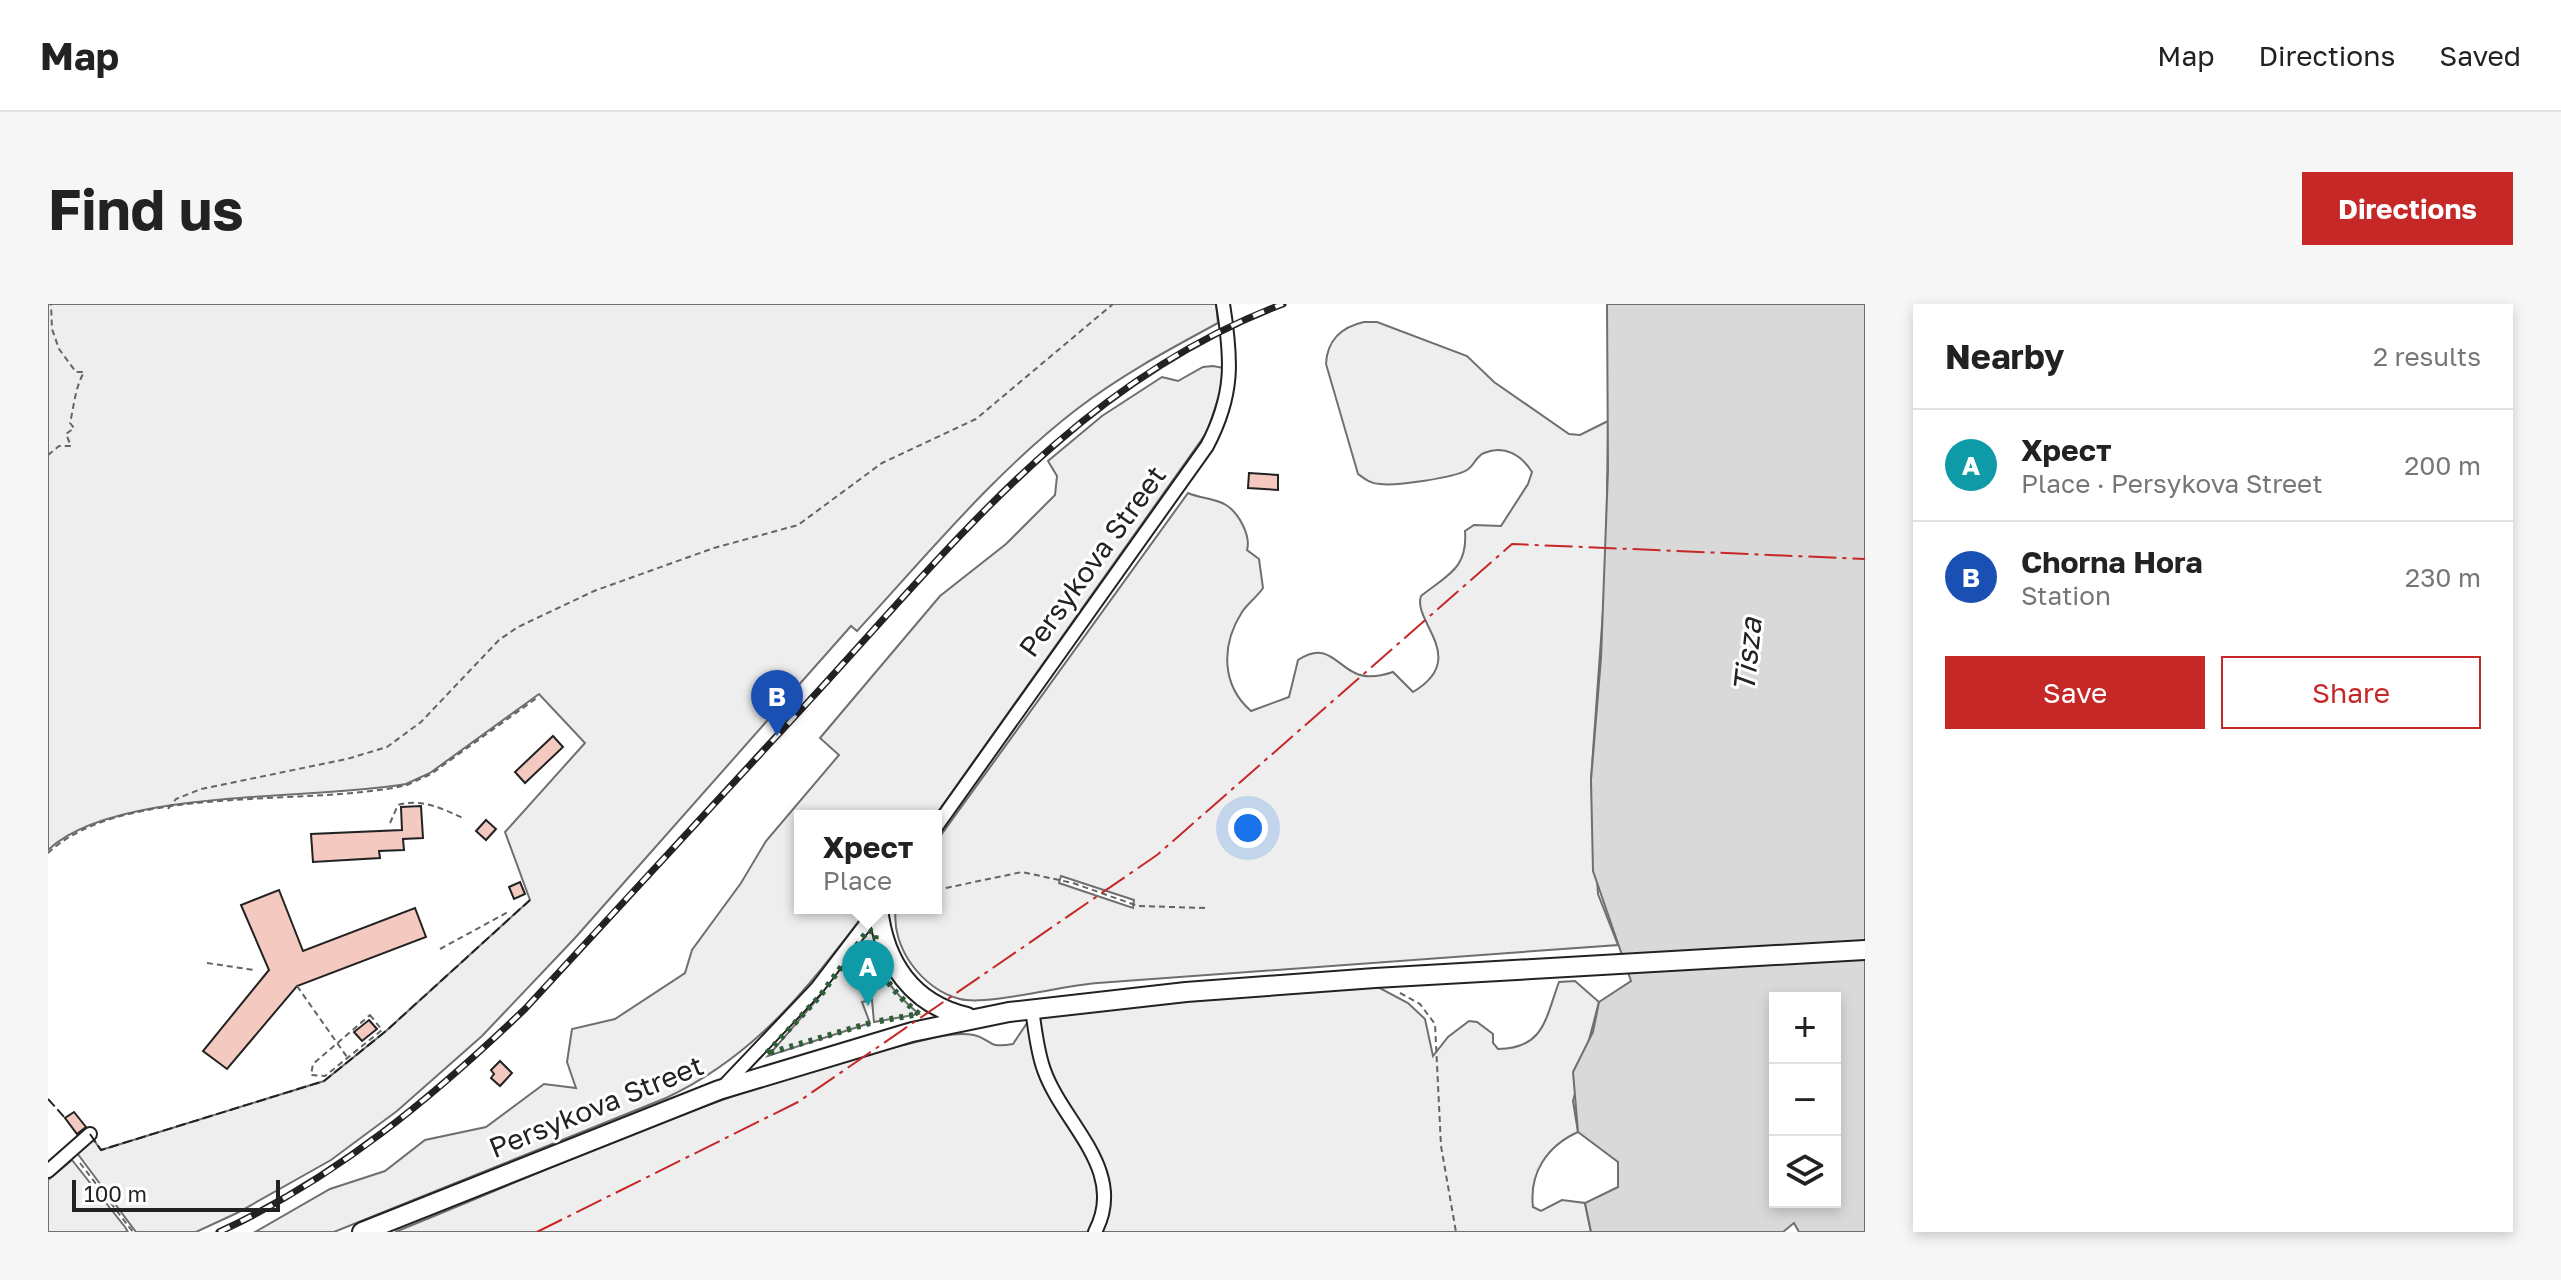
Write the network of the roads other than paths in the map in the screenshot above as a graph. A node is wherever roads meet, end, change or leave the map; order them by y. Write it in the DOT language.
graph roads {
  1 [pos="1223,304"];
  2 [pos="942,819"];
  3 [pos="873,914"];
  4 [pos="879,914"];
  5 [pos="1865,950"];
  6 [pos="1032,1009"];
  7 [pos="975,1019"];
  8 [pos="719,1090"];
  9 [pos="90,1134"];
  10 [pos="48,1171"];
  11 [pos="362,1232"];
  12 [pos="1095,1232"];
  1 -- 2 [label="street, Persykova Street"];
  3 -- 8 [label="street, Persykova Street"];
  4 -- 7 [label="main road"];
  5 -- 6 [label="main road"];
  6 -- 7 [label="main road"];
  6 -- 12 [label="street"];
  7 -- 8 [label="main road"];
  8 -- 11 [label="main road, Persykova Street"];
  9 -- 10 [label="street"];
}
